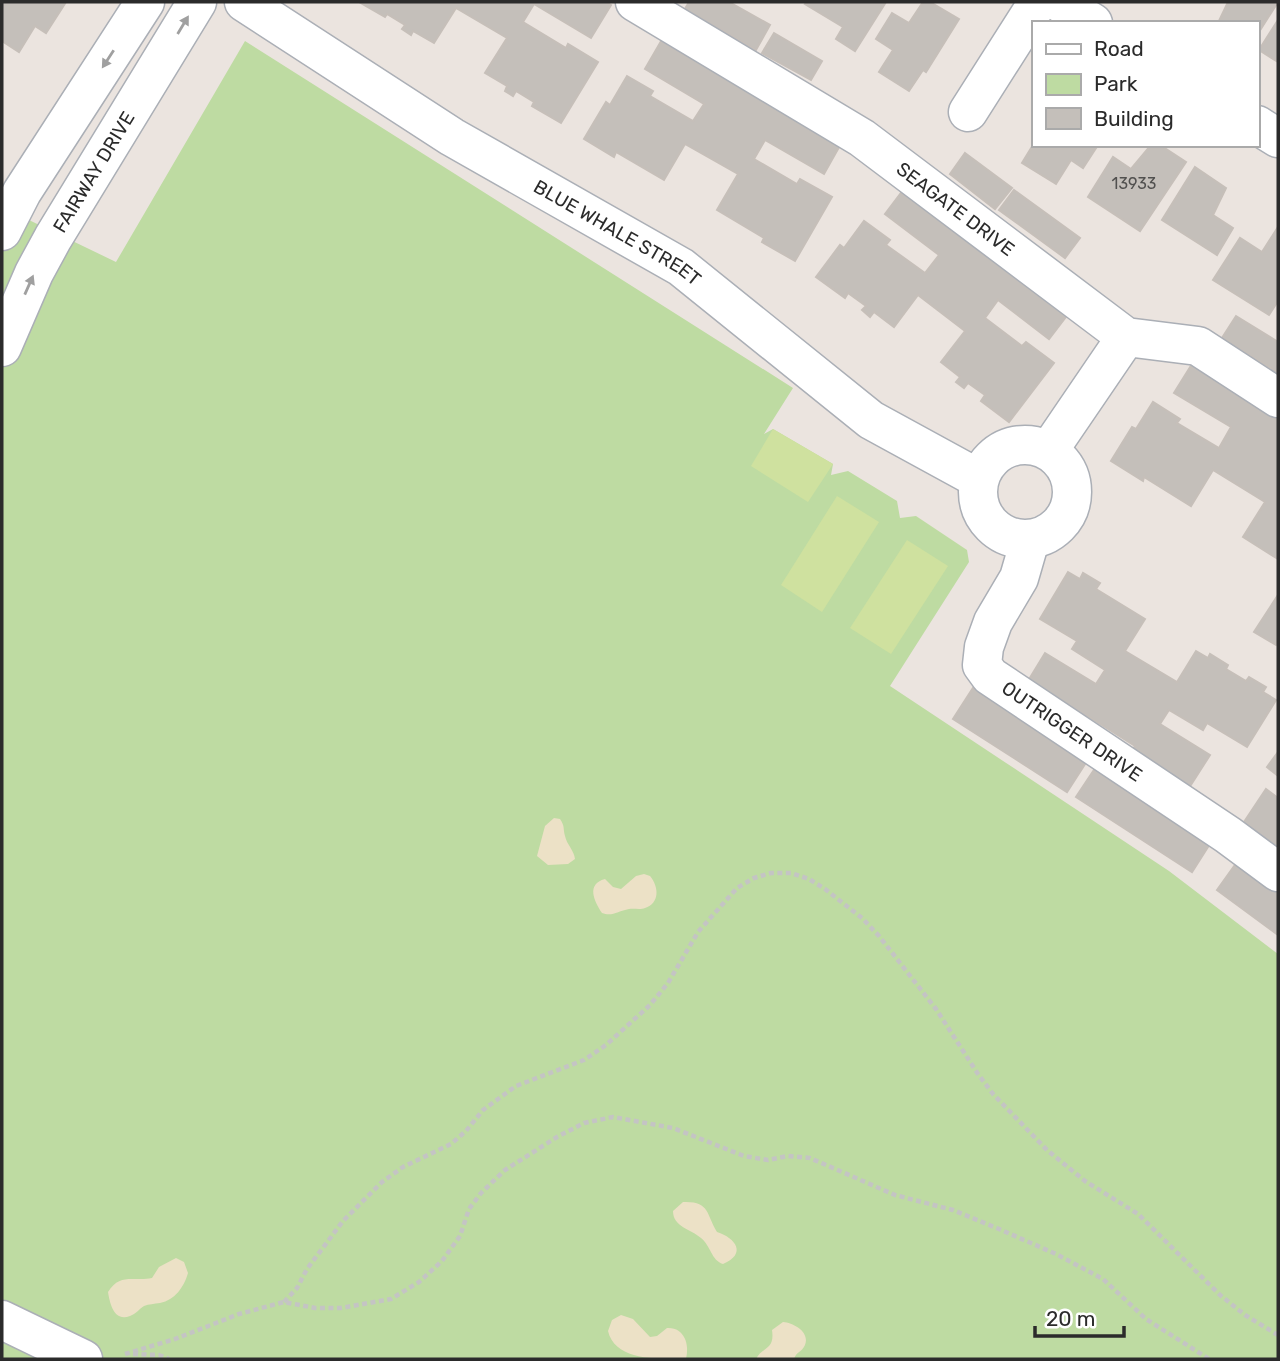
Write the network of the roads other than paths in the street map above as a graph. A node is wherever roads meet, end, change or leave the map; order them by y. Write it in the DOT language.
graph roads {
  1 [pos="145,2"];
  2 [pos="197,2"];
  3 [pos="244,2"];
  4 [pos="635,2"];
  5 [pos="1038,2"];
  6 [pos="1059,2"];
  7 [pos="1090,21"];
  8 [pos="968,112"];
  9 [pos="1259,126"];
  10 [pos="1278,138"];
  11 [pos="2,231"];
  12 [pos="1126,337"];
  13 [pos="2,348"];
  14 [pos="1278,398"];
  15 [pos="1049,450"];
  16 [pos="979,480"];
  17 [pos="1031,540"];
  18 [pos="1278,872"];
  19 [pos="2,1320"];
  20 [pos="83,1359"];
  1 -- 11 [label="street, one-way"];
  13 -- 2 [label="street, FAIRWAY DRIVE, one-way"];
  3 -- 16 [label="street, BLUE WHALE STREET"];
  4 -- 12 [label="street, SEAGATE DRIVE"];
  5 -- 8 [label="street"];
  6 -- 7 [label="street"];
  9 -- 10 [label="street"];
  12 -- 14 [label="street, SEAGATE DRIVE"];
  12 -- 15 [label="street"];
  15 -- 16 [label="street"];
  15 -- 17 [label="street"];
  16 -- 17 [label="street"];
  17 -- 18 [label="street, OUTRIGGER DRIVE"];
  19 -- 20 [label="street"];
}
